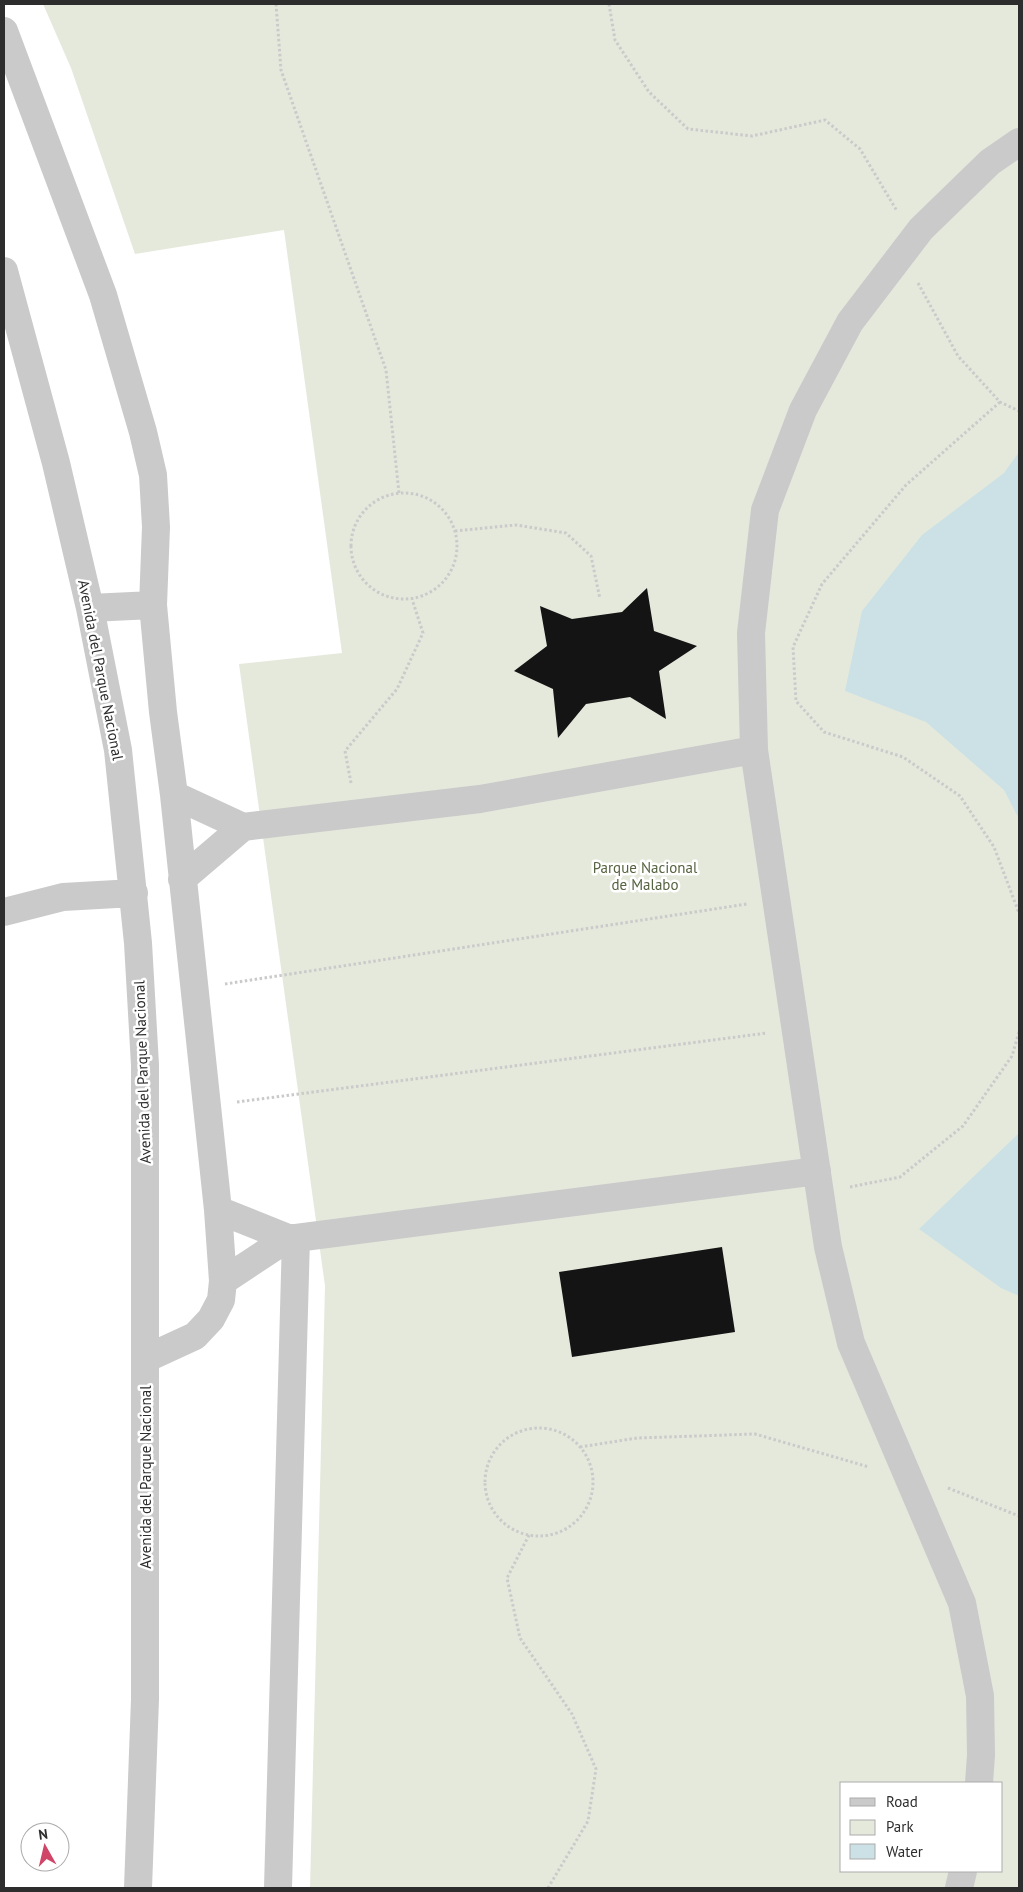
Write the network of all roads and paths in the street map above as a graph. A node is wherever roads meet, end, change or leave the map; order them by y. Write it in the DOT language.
graph roads {
  1 [pos="276,4"];
  2 [pos="609,4"];
  3 [pos="4,31"];
  4 [pos="1019,142"];
  5 [pos="903,254"];
  6 [pos="4,271"];
  7 [pos="1000,402"];
  8 [pos="1019,411"];
  9 [pos="399,493"];
  10 [pos="455,530"];
  11 [pos="412,599"];
  12 [pos="600,599"];
  13 [pos="153,605"];
  14 [pos="90,608"];
  15 [pos="754,750"];
  16 [pos="174,795"];
  17 [pos="356,814"];
  18 [pos="243,827"];
  19 [pos="182,879"];
  20 [pos="134,893"];
  21 [pos="776,900"];
  22 [pos="4,912"];
  23 [pos="1019,913"];
  24 [pos="194,989"];
  25 [pos="796,1030"];
  26 [pos="1019,1032"];
  27 [pos="207,1106"];
  28 [pos="819,1182"];
  29 [pos="218,1210"];
  30 [pos="292,1238"];
  31 [pos="223,1281"];
  32 [pos="145,1359"];
  33 [pos="580,1447"];
  34 [pos="909,1479"];
  35 [pos="1019,1516"];
  36 [pos="529,1535"];
  37 [pos="979,1782"];
  38 [pos="963,1872"];
  39 [pos="138,1888"];
  40 [pos="278,1888"];
  41 [pos="548,1888"];
  42 [pos="959,1888"];
  1 -- 9 [label="path"];
  2 -- 5 [label="path"];
  3 -- 13 [label="street"];
  4 -- 5 [label="street"];
  5 -- 7 [label="path"];
  5 -- 15 [label="street"];
  6 -- 14 [label="street, Avenida del Parque Nacional"];
  7 -- 8 [label="path"];
  7 -- 23 [label="path"];
  9 -- 10 [label="path"];
  9 -- 11 [label="path"];
  10 -- 11 [label="path"];
  10 -- 12 [label="path"];
  11 -- 17 [label="path"];
  13 -- 14 [label="street"];
  13 -- 16 [label="street"];
  14 -- 20 [label="street, Avenida del Parque Nacional"];
  15 -- 17 [label="street"];
  15 -- 21 [label="street"];
  16 -- 18 [label="street"];
  16 -- 19 [label="street"];
  17 -- 18 [label="street"];
  18 -- 19 [label="street"];
  19 -- 24 [label="street"];
  20 -- 22 [label="street"];
  20 -- 32 [label="street, Avenida del Parque Nacional"];
  21 -- 24 [label="path"];
  21 -- 25 [label="street"];
  24 -- 27 [label="street"];
  25 -- 27 [label="path"];
  25 -- 28 [label="street"];
  26 -- 28 [label="path"];
  27 -- 29 [label="street"];
  28 -- 30 [label="street"];
  28 -- 34 [label="street"];
  29 -- 30 [label="street"];
  29 -- 31 [label="street"];
  30 -- 31 [label="street"];
  30 -- 40 [label="street"];
  31 -- 32 [label="street"];
  32 -- 39 [label="street, Avenida del Parque Nacional"];
  33 -- 34 [label="path"];
  33 -- 36 [label="path"];
  33 -- 36 [label="path"];
  34 -- 35 [label="path"];
  34 -- 37 [label="street"];
  36 -- 41 [label="path"];
  38 -- 42 [label="street"];
}
